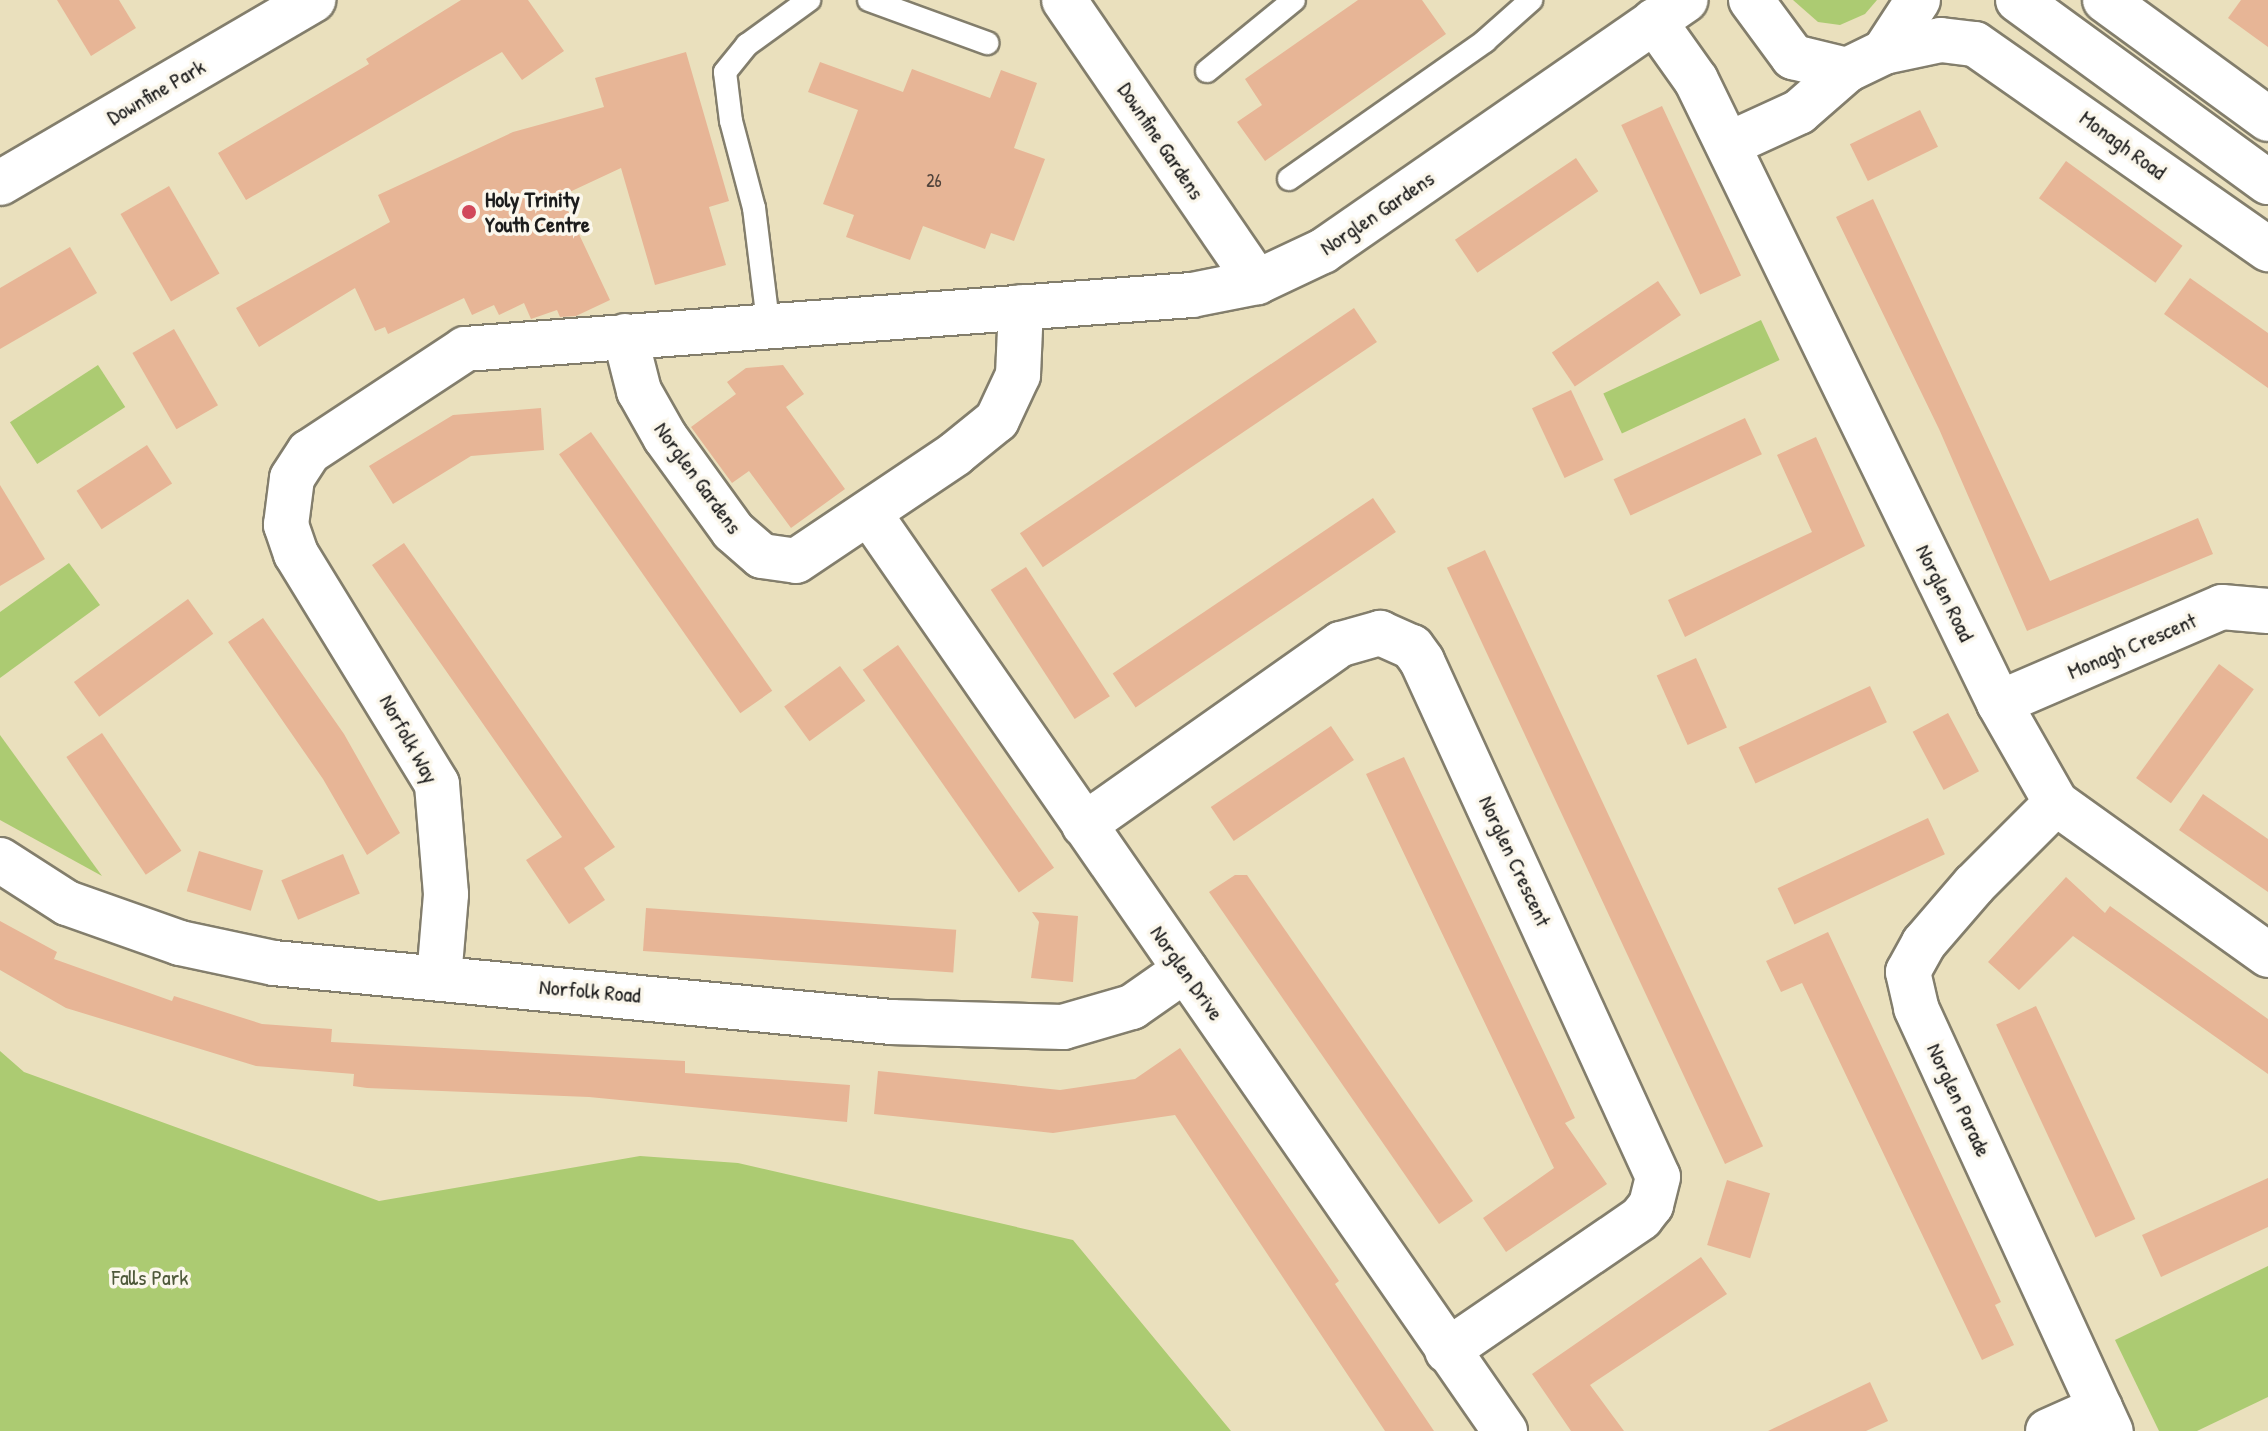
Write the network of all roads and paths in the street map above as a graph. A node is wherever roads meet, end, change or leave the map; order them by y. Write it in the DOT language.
graph roads {
  1 [pos="313,0"];
  2 [pos="809,0"];
  3 [pos="869,0"];
  4 [pos="1064,0"];
  5 [pos="1294,0"];
  6 [pos="1531,0"];
  7 [pos="1751,0"];
  8 [pos="1918,0"];
  9 [pos="2018,0"];
  10 [pos="2105,0"];
  11 [pos="1659,7"];
  12 [pos="987,43"];
  13 [pos="1865,61"];
  14 [pos="1207,71"];
  15 [pos="2268,119"];
  16 [pos="1729,144"];
  17 [pos="1289,179"];
  18 [pos="2268,182"];
  19 [pos="0,183"];
  20 [pos="2268,249"];
  21 [pos="1257,282"];
  22 [pos="1021,307"];
  23 [pos="769,330"];
  24 [pos="625,336"];
  25 [pos="869,513"];
  26 [pos="286,525"];
  27 [pos="2268,611"];
  28 [pos="1999,703"];
  29 [pos="2056,803"];
  30 [pos="1084,825"];
  31 [pos="0,860"];
  32 [pos="2268,955"];
  33 [pos="1185,970"];
  34 [pos="439,978"];
  35 [pos="1447,1351"];
  36 [pos="2105,1420"];
  37 [pos="1505,1431"];
  38 [pos="2048,1431"];
  1 -- 19 [label="street, Downfine Park"];
  2 -- 23 [label="lane"];
  3 -- 12 [label="lane"];
  4 -- 21 [label="street, Downfine Gardens"];
  5 -- 14 [label="lane"];
  6 -- 17 [label="lane"];
  7 -- 13 [label="street"];
  8 -- 13 [label="street"];
  9 -- 18 [label="street"];
  10 -- 15 [label="street"];
  11 -- 16 [label="street, Norglen Road"];
  11 -- 21 [label="street, Norglen Gardens"];
  13 -- 16 [label="street"];
  13 -- 20 [label="street, Monagh Road"];
  16 -- 28 [label="street, Norglen Road"];
  21 -- 22 [label="street, Norglen Gardens"];
  22 -- 23 [label="street, Norglen Gardens"];
  22 -- 25 [label="street, Norglen Gardens"];
  23 -- 24 [label="street, Norglen Gardens"];
  24 -- 25 [label="street, Norglen Gardens"];
  24 -- 26 [label="street, Norglen Gardens"];
  25 -- 30 [label="street, Norglen Drive"];
  26 -- 34 [label="street, Norfolk Way"];
  27 -- 28 [label="street, Monagh Crescent"];
  28 -- 29 [label="street, Norglen Road"];
  29 -- 32 [label="street, Norglen Road"];
  29 -- 36 [label="street, Norglen Parade"];
  30 -- 33 [label="street, Norglen Drive"];
  30 -- 35 [label="street, Norglen Crescent"];
  31 -- 34 [label="street, Norfolk Road"];
  33 -- 34 [label="street, Norfolk Road"];
  33 -- 35 [label="street, Norglen Drive"];
  35 -- 37 [label="street, Norglen Drive"];
  36 -- 38 [label="street"];
}
